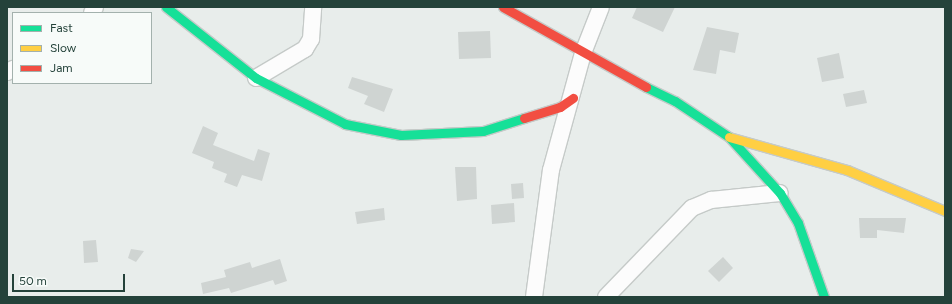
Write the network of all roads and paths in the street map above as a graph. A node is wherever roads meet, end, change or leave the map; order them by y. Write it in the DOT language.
graph roads {
  1 [pos="166,7"];
  2 [pos="313,7"];
  3 [pos="503,7"];
  4 [pos="601,7"];
  5 [pos="583,53"];
  6 [pos="256,78"];
  7 [pos="573,98"];
  8 [pos="729,137"];
  9 [pos="780,193"];
  10 [pos="945,211"];
  11 [pos="534,297"];
  12 [pos="606,297"];
  13 [pos="824,297"];
  1 -- 6 [label="street"];
  2 -- 6 [label="street"];
  3 -- 5 [label="street"];
  4 -- 5 [label="street"];
  5 -- 7 [label="street"];
  5 -- 8 [label="street"];
  6 -- 7 [label="street"];
  7 -- 11 [label="street"];
  8 -- 9 [label="street"];
  8 -- 10 [label="street"];
  9 -- 12 [label="street"];
  9 -- 13 [label="street"];
}
